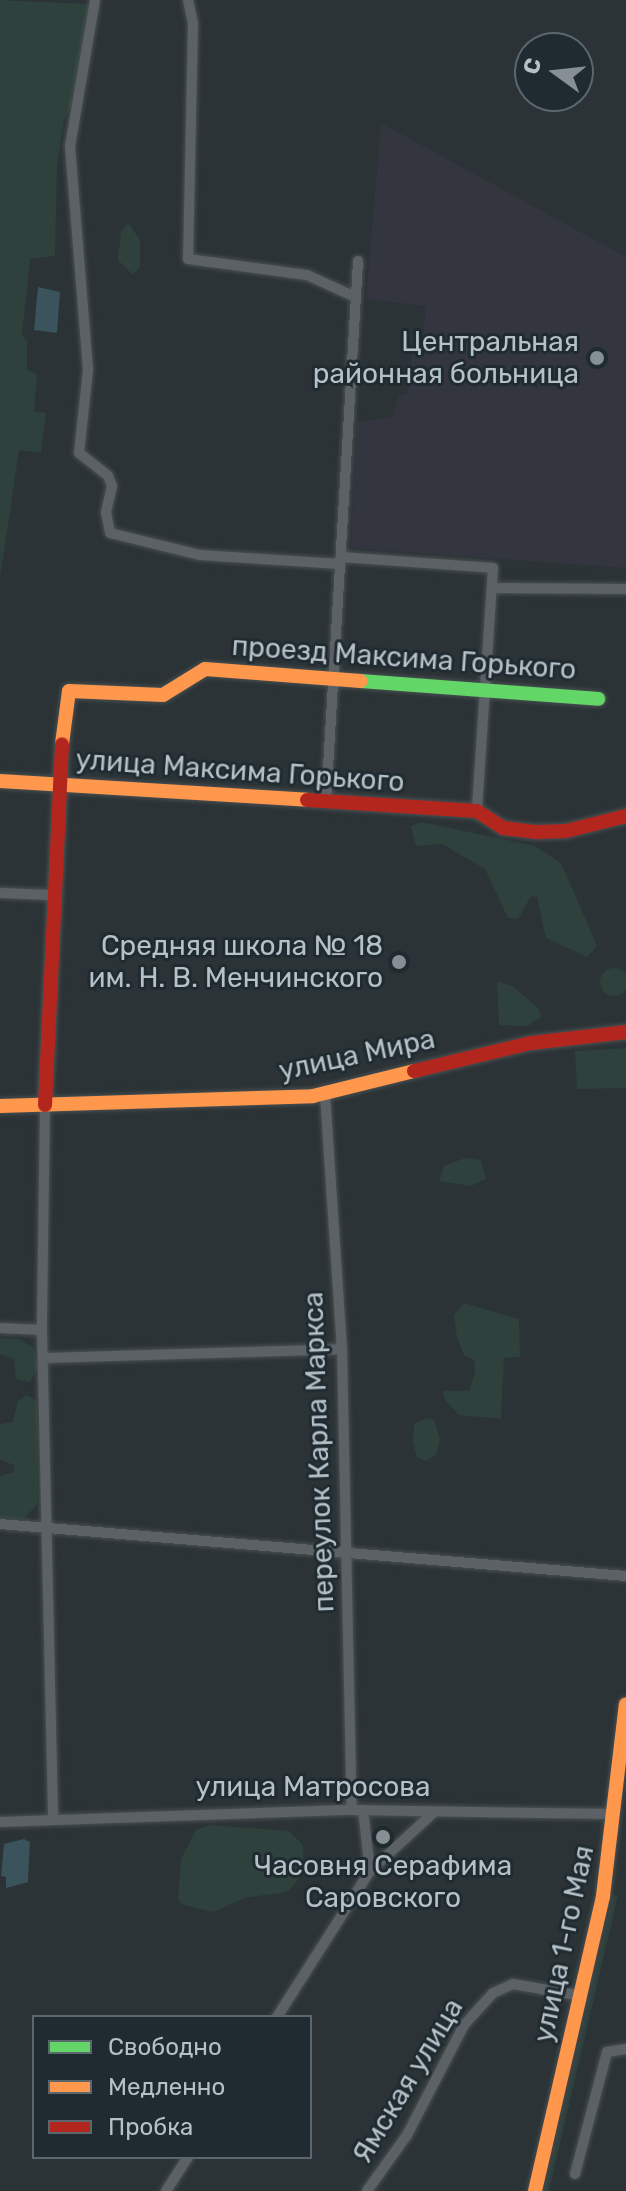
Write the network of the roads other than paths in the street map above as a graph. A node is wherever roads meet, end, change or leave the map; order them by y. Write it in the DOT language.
graph roads {
  1 [pos="95,0"];
  2 [pos="188,0"];
  3 [pos="358,261"];
  4 [pos="355,297"];
  5 [pos="340,561"];
  6 [pos="492,588"];
  7 [pos="626,589"];
  8 [pos="334,679"];
  9 [pos="486,690"];
  10 [pos="598,699"];
  11 [pos="0,781"];
  12 [pos="57,785"];
  13 [pos="326,802"];
  14 [pos="477,811"];
  15 [pos="626,816"];
  16 [pos="0,893"];
  17 [pos="51,895"];
  18 [pos="626,1032"];
  19 [pos="325,1094"];
  20 [pos="45,1105"];
  21 [pos="0,1106"];
  22 [pos="0,1328"];
  23 [pos="42,1330"];
  24 [pos="342,1349"];
  25 [pos="46,1358"];
  26 [pos="0,1524"];
  27 [pos="50,1527"];
  28 [pos="347,1552"];
  29 [pos="626,1576"];
  30 [pos="626,1704"];
  31 [pos="358,1810"];
  32 [pos="433,1813"];
  33 [pos="620,1815"];
  34 [pos="53,1818"];
  35 [pos="0,1822"];
  36 [pos="370,1871"];
  37 [pos="582,1996"];
  38 [pos="278,2015"];
  39 [pos="626,2049"];
  40 [pos="187,2159"];
  41 [pos="575,2174"];
  42 [pos="374,2188"];
  43 [pos="166,2191"];
  44 [pos="535,2191"];
  1 -- 5 [label="street"];
  2 -- 4 [label="street"];
  3 -- 4 [label="street"];
  4 -- 5 [label="street"];
  5 -- 6 [label="street"];
  5 -- 8 [label="street"];
  6 -- 7 [label="street"];
  6 -- 9 [label="street"];
  8 -- 9 [label="street, проезд Максима Горького"];
  8 -- 12 [label="street, проезд Максима Горького"];
  8 -- 13 [label="street"];
  9 -- 10 [label="street, проезд Максима Горького"];
  9 -- 14 [label="street"];
  11 -- 12 [label="street, улица Максима Горького"];
  12 -- 13 [label="street, улица Максима Горького"];
  12 -- 17 [label="street"];
  13 -- 14 [label="street, улица Максима Горького"];
  14 -- 15 [label="street"];
  16 -- 17 [label="street"];
  17 -- 20 [label="street"];
  18 -- 19 [label="street, улица Мира"];
  19 -- 20 [label="street, улица Мира"];
  19 -- 24 [label="street, переулок Карла Маркса"];
  20 -- 21 [label="street, улица Мира"];
  20 -- 23 [label="street"];
  22 -- 23 [label="street"];
  23 -- 25 [label="street"];
  24 -- 25 [label="street"];
  24 -- 28 [label="street, переулок Карла Маркса"];
  25 -- 27 [label="street"];
  26 -- 27 [label="street"];
  27 -- 28 [label="street"];
  27 -- 34 [label="street"];
  28 -- 29 [label="street"];
  28 -- 31 [label="street, переулок Карла Маркса"];
  30 -- 33 [label="street, улица 1-го Мая"];
  31 -- 32 [label="street, улица Матросова"];
  31 -- 34 [label="street, улица Матросова"];
  31 -- 36 [label="street, переулок Карла Маркса"];
  32 -- 33 [label="street, улица Матросова"];
  32 -- 36 [label="street"];
  33 -- 37 [label="street, улица 1-го Мая"];
  34 -- 35 [label="street, улица Матросова"];
  36 -- 38 [label="street"];
  37 -- 42 [label="street, Ямская улица"];
  37 -- 44 [label="street, улица 1-го Мая"];
  39 -- 41 [label="street"];
  40 -- 43 [label="street"];
}
